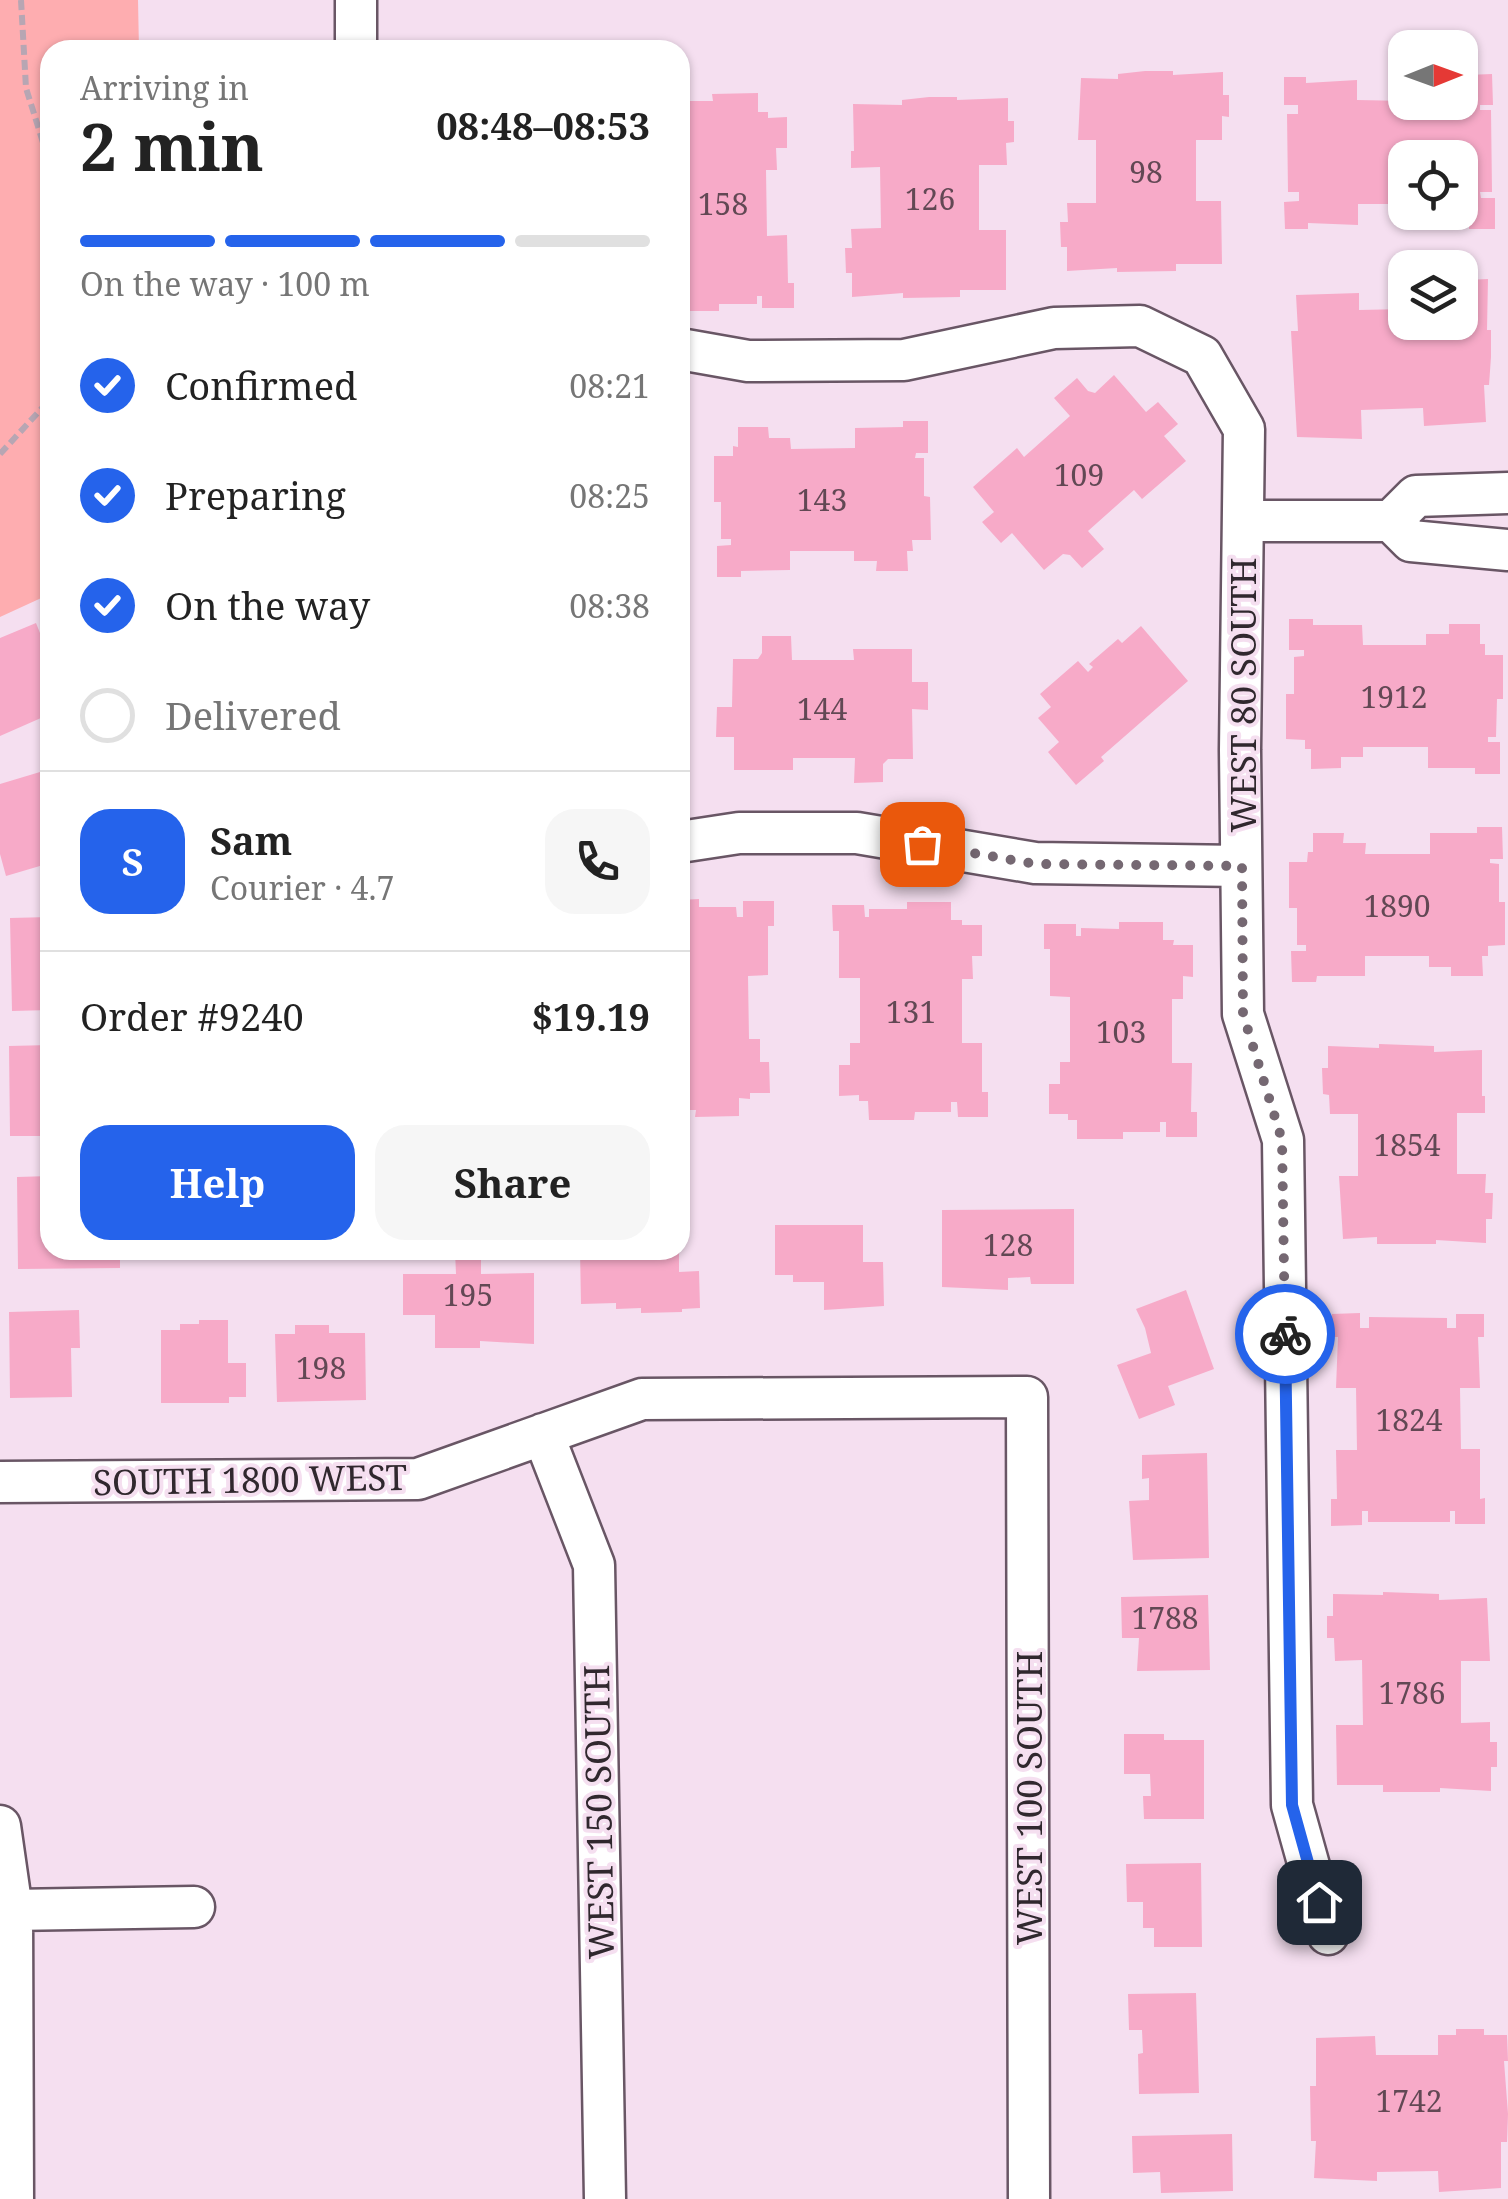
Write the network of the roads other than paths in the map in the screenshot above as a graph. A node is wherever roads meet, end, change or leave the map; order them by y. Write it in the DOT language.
graph roads {
  1 [pos="356,0"];
  2 [pos="356,40"];
  3 [pos="690,351"];
  4 [pos="1508,493"];
  5 [pos="1243,521"];
  6 [pos="1391,521"];
  7 [pos="1508,550"];
  8 [pos="690,840"];
  9 [pos="1242,866"];
  10 [pos="1027,1398"];
  11 [pos="543,1434"];
  12 [pos="0,1482"];
  13 [pos="0,1826"];
  14 [pos="194,1907"];
  15 [pos="12,1910"];
  16 [pos="1328,1934"];
  17 [pos="13,2199"];
  18 [pos="605,2199"];
  19 [pos="1029,2199"];
  1 -- 2 [label="street"];
  3 -- 5 [label="street, WEST 80 SOUTH"];
  4 -- 6 [label="street"];
  5 -- 6 [label="street"];
  5 -- 9 [label="street, WEST 80 SOUTH"];
  6 -- 7 [label="street"];
  8 -- 9 [label="street"];
  9 -- 16 [label="street, WEST 80 SOUTH"];
  10 -- 11 [label="street, SOUTH 1800 WEST"];
  10 -- 19 [label="street, WEST 100 SOUTH"];
  11 -- 12 [label="street, SOUTH 1800 WEST"];
  11 -- 18 [label="street, WEST 150 SOUTH"];
  13 -- 15 [label="street"];
  14 -- 15 [label="street"];
  15 -- 17 [label="street"];
}
